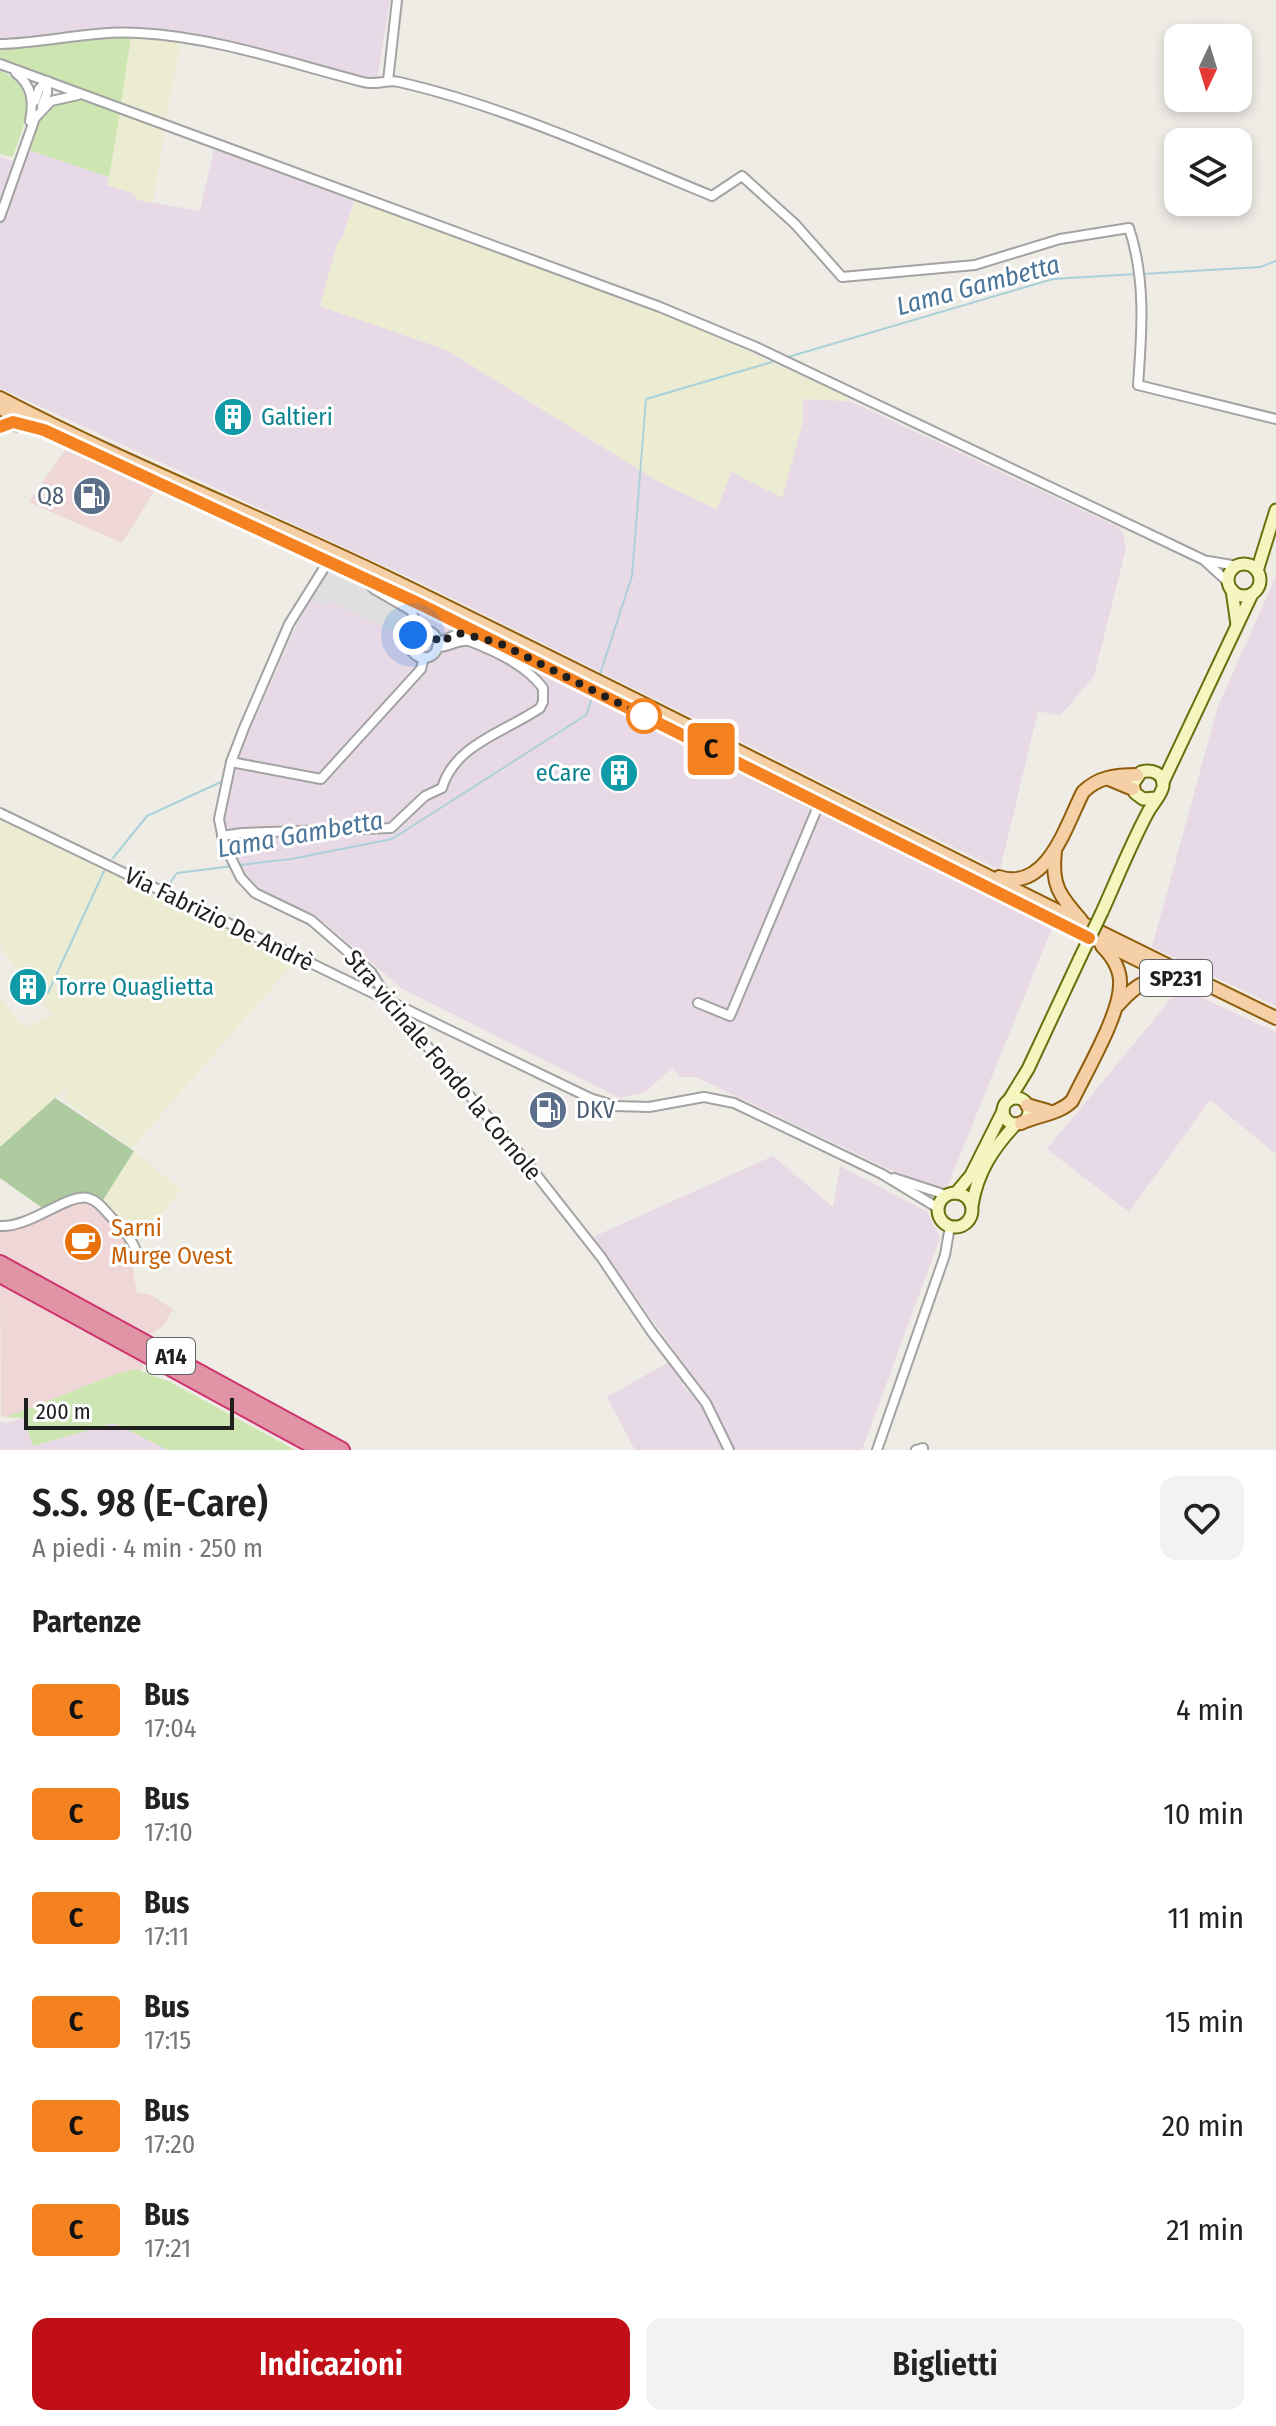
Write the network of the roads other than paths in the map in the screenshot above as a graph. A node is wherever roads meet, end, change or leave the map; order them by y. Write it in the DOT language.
graph roads {
  1 [pos="397,0"];
  2 [pos="0,44"];
  3 [pos="0,64"];
  4 [pos="47,81"];
  5 [pos="388,81"];
  6 [pos="91,96"];
  7 [pos="37,109"];
  8 [pos="0,217"];
  9 [pos="0,396"];
  10 [pos="0,408"];
  11 [pos="1276,419"];
  12 [pos="0,427"];
  13 [pos="44,430"];
  14 [pos="1276,510"];
  15 [pos="1265,541"];
  16 [pos="329,560"];
  17 [pos="1204,560"];
  18 [pos="1240,565"];
  19 [pos="1257,571"];
  20 [pos="362,576"];
  21 [pos="1230,586"];
  22 [pos="1252,594"];
  23 [pos="1237,625"];
  24 [pos="417,632"];
  25 [pos="499,643"];
  26 [pos="437,645"];
  27 [pos="424,657"];
  28 [pos="1181,745"];
  29 [pos="231,762"];
  30 [pos="1141,772"];
  31 [pos="1106,778"];
  32 [pos="1163,782"];
  33 [pos="1136,793"];
  34 [pos="1156,798"];
  35 [pos="819,804"];
  36 [pos="0,813"];
  37 [pos="222,836"];
  38 [pos="1137,836"];
  39 [pos="1055,847"];
  40 [pos="965,866"];
  41 [pos="1081,927"];
  42 [pos="1192,986"];
  43 [pos="390,1003"];
  44 [pos="698,1003"];
  45 [pos="1116,1007"];
  46 [pos="1276,1018"];
  47 [pos="1276,1026"];
  48 [pos="1015,1104"];
  49 [pos="1051,1112"];
  50 [pos="1018,1123"];
  51 [pos="882,1174"];
  52 [pos="951,1194"];
  53 [pos="971,1207"];
  54 [pos="938,1208"];
  55 [pos="0,1226"];
  56 [pos="950,1226"];
  57 [pos="135,1248"];
  58 [pos="0,1263"];
  59 [pos="0,1275"];
  60 [pos="320,1450"];
  61 [pos="342,1450"];
  62 [pos="729,1450"];
  63 [pos="877,1450"];
  1 -- 5 [label="street"];
  2 -- 5 [label="street"];
  3 -- 4 [label="street"];
  3 -- 7 [label="street"];
  4 -- 6 [label="street"];
  4 -- 7 [label="street"];
  5 -- 11 [label="street"];
  6 -- 7 [label="street"];
  6 -- 17 [label="street"];
  7 -- 8 [label="street"];
  9 -- 40 [label="main road, SP231"];
  10 -- 13 [label="main road, SP231"];
  12 -- 13 [label="main road"];
  13 -- 16 [label="main road, SP231"];
  14 -- 15 [label="main road"];
  15 -- 18 [label="main road"];
  15 -- 19 [label="main road"];
  16 -- 20 [label="main road, SP231"];
  16 -- 29 [label="street, Stra vicinale Fondo la Cornole"];
  17 -- 18 [label="street"];
  17 -- 21 [label="street"];
  18 -- 19 [label="main road"];
  18 -- 21 [label="main road"];
  19 -- 22 [label="main road"];
  20 -- 24 [label="street"];
  20 -- 25 [label="main road, SP231"];
  21 -- 22 [label="main road"];
  21 -- 23 [label="main road"];
  22 -- 23 [label="main road"];
  23 -- 28 [label="main road"];
  24 -- 26 [label="street"];
  24 -- 27 [label="street"];
  25 -- 26 [label="street"];
  25 -- 35 [label="main road, SP231"];
  26 -- 27 [label="street"];
  26 -- 37 [label="street"];
  27 -- 29 [label="street"];
  28 -- 30 [label="main road"];
  28 -- 32 [label="main road"];
  29 -- 37 [label="street, Stra vicinale Fondo la Cornole"];
  30 -- 31 [label="main road"];
  30 -- 32 [label="main road"];
  30 -- 33 [label="main road"];
  31 -- 33 [label="main road"];
  31 -- 39 [label="main road"];
  32 -- 34 [label="main road"];
  33 -- 34 [label="main road"];
  33 -- 38 [label="main road"];
  34 -- 38 [label="main road"];
  35 -- 41 [label="main road, SP231"];
  35 -- 44 [label="street"];
  36 -- 43 [label="street, Via Fabrizio De Andrè"];
  37 -- 43 [label="street, Stra vicinale Fondo la Cornole"];
  38 -- 48 [label="main road, bridge"];
  39 -- 40 [label="main road"];
  39 -- 41 [label="main road"];
  40 -- 41 [label="main road, SP231"];
  41 -- 42 [label="main road, SP231"];
  41 -- 45 [label="main road"];
  41 -- 46 [label="main road, SP231"];
  42 -- 45 [label="main road"];
  42 -- 47 [label="main road, SP231"];
  43 -- 51 [label="street, Via Fabrizio De Andrè"];
  43 -- 62 [label="street, Stra vicinale Fondo la Cornole"];
  45 -- 49 [label="main road"];
  48 -- 49 [label="main road"];
  48 -- 50 [label="main road"];
  48 -- 50 [label="main road"];
  48 -- 52 [label="main road"];
  49 -- 50 [label="main road"];
  50 -- 53 [label="main road"];
  51 -- 52 [label="street"];
  51 -- 54 [label="street"];
  52 -- 53 [label="main road"];
  52 -- 54 [label="main road"];
  53 -- 56 [label="main road"];
  54 -- 56 [label="main road"];
  55 -- 57 [label="street"];
  56 -- 63 [label="street"];
  58 -- 61 [label="highway, A14"];
  59 -- 60 [label="highway, A14"];
}
